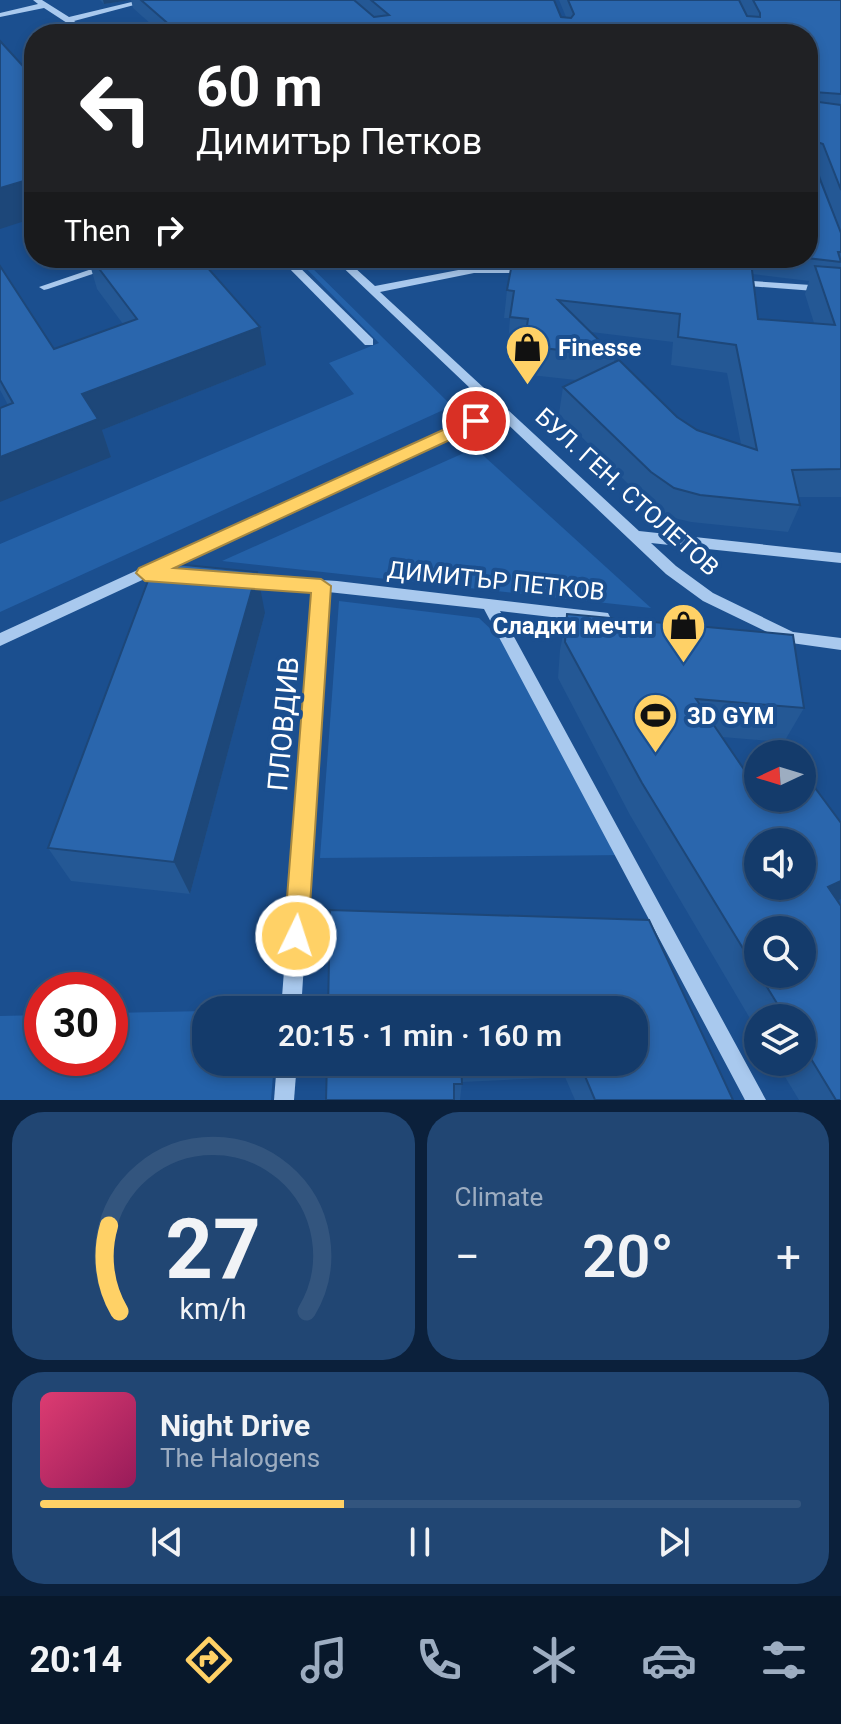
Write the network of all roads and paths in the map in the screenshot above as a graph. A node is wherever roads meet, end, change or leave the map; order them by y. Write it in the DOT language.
graph roads {
  1 [pos="149,0"];
  2 [pos="41,2"];
  3 [pos="0,15"];
  4 [pos="67,20"];
  5 [pos="73,24"];
  6 [pos="104,268"];
  7 [pos="294,268"];
  8 [pos="349,268"];
  9 [pos="542,271"];
  10 [pos="731,283"];
  11 [pos="44,287"];
  12 [pos="372,290"];
  13 [pos="841,290"];
  14 [pos="369,342"];
  15 [pos="500,409"];
  16 [pos="632,536"];
  17 [pos="841,558"];
  18 [pos="145,573"];
  19 [pos="175,576"];
  20 [pos="219,579"];
  21 [pos="321,586"];
  22 [pos="489,605"];
  23 [pos="614,619"];
  24 [pos="750,634"];
  25 [pos="795,638"];
  26 [pos="0,640"];
  27 [pos="841,644"];
  28 [pos="292,996"];
  29 [pos="286,1076"];
  30 [pos="284,1100"];
  31 [pos="756,1100"];
  1 -- 4 [label="street"];
  2 -- 3 [label="street"];
  2 -- 4 [label="street"];
  4 -- 5 [label="street"];
  6 -- 11 [label="street"];
  7 -- 14 [label="street"];
  8 -- 12 [label="street, БУЛ. ГЕН. СТОЛЕТОВ"];
  9 -- 12 [label="street"];
  10 -- 13 [label="street"];
  12 -- 15 [label="street, БУЛ. ГЕН. СТОЛЕТОВ"];
  15 -- 16 [label="street, БУЛ. ГЕН. СТОЛЕТОВ"];
  15 -- 18 [label="street"];
  16 -- 17 [label="street"];
  16 -- 25 [label="street, БУЛ. ГЕН. СТОЛЕТОВ"];
  18 -- 19 [label="street"];
  18 -- 26 [label="street"];
  20 -- 21 [label="street, ДИМИТЪР ПЕТКОВ"];
  21 -- 22 [label="street, ДИМИТЪР ПЕТКОВ"];
  21 -- 28 [label="street, ПЛОВДИВ"];
  22 -- 23 [label="street, ДИМИТЪР ПЕТКОВ"];
  22 -- 31 [label="street"];
  24 -- 25 [label="street"];
  25 -- 27 [label="street"];
  29 -- 30 [label="street"];
}
